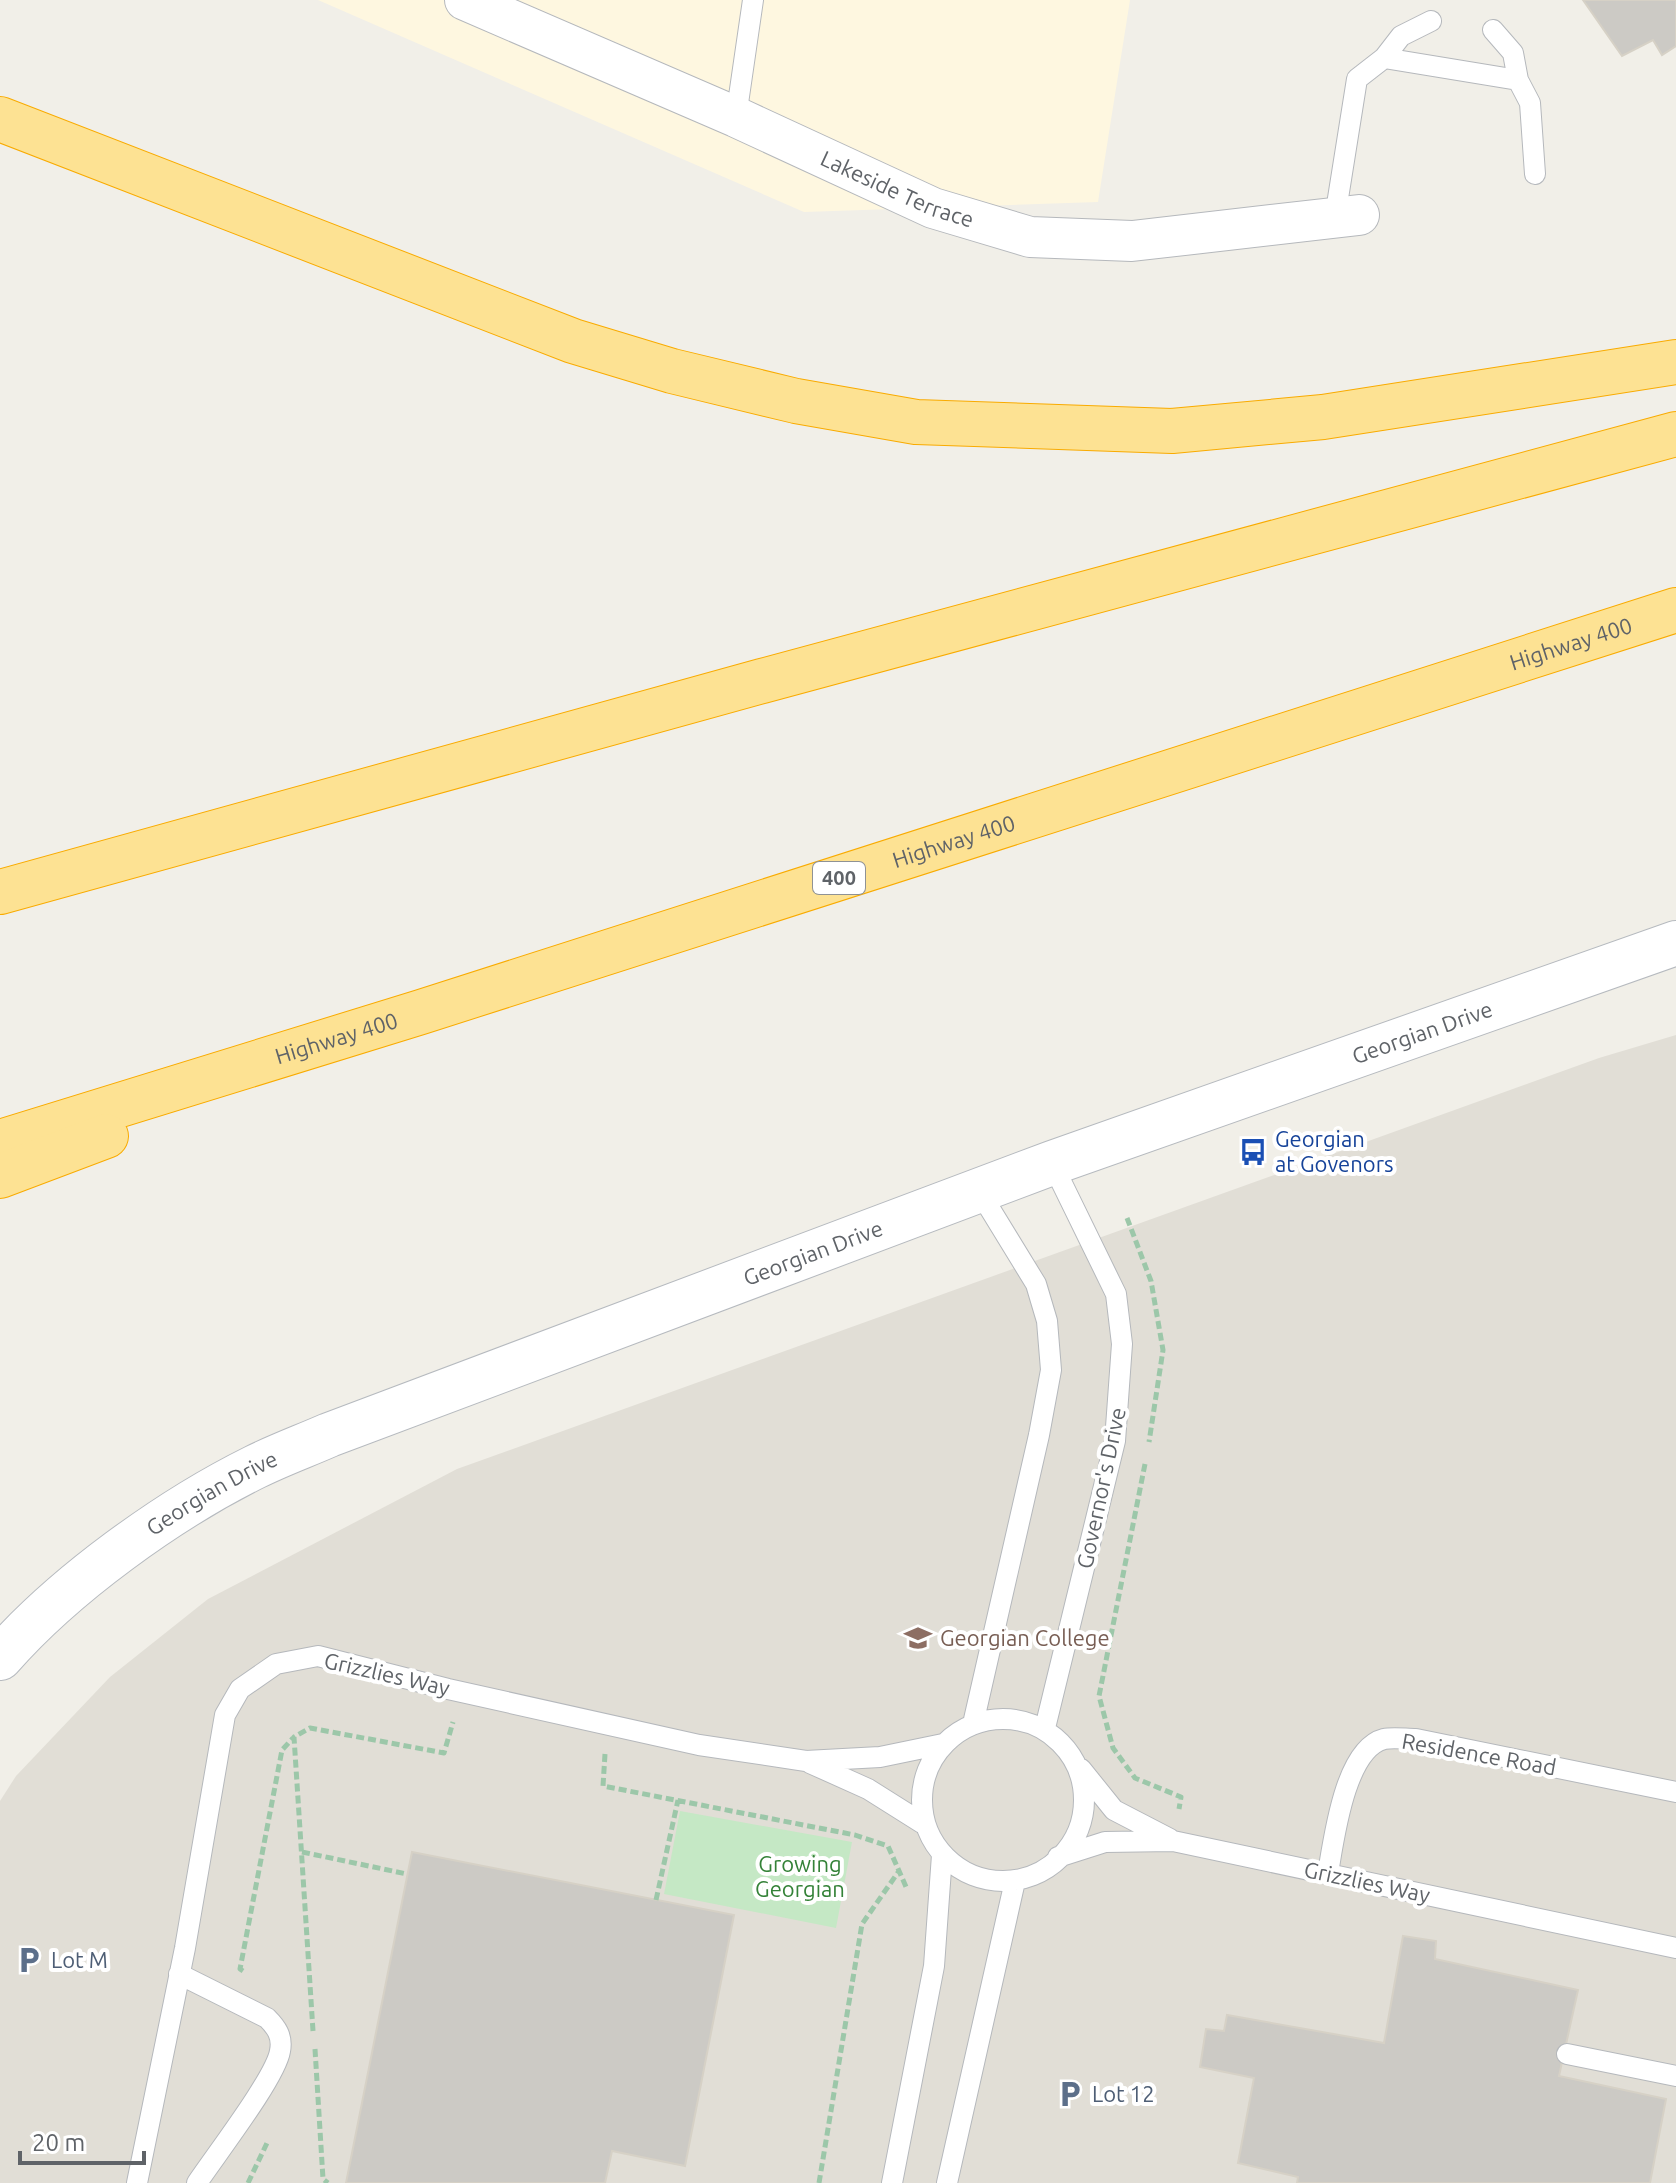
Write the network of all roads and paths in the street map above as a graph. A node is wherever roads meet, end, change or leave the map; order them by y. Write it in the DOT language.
graph roads {
  1 [pos="465,0"];
  2 [pos="753,0"];
  3 [pos="1431,21"];
  4 [pos="1493,30"];
  5 [pos="1384,58"];
  6 [pos="1518,80"];
  7 [pos="736,117"];
  8 [pos="0,119"];
  9 [pos="1535,174"];
  10 [pos="1347,216"];
  11 [pos="1676,362"];
  12 [pos="1676,434"];
  13 [pos="1676,610"];
  14 [pos="0,892"];
  15 [pos="1676,943"];
  16 [pos="421,1012"];
  17 [pos="0,1142"];
  18 [pos="1052,1163"];
  19 [pos="0,1176"];
  20 [pos="979,1191"];
  21 [pos="1127,1218"];
  22 [pos="1148,1447"];
  23 [pos="1145,1462"];
  24 [pos="0,1658"];
  25 [pos="973,1724"];
  26 [pos="467,1725"];
  27 [pos="1045,1728"];
  28 [pos="294,1737"];
  29 [pos="943,1744"];
  30 [pos="605,1751"];
  31 [pos="806,1761"];
  32 [pos="1081,1769"];
  33 [pos="1676,1792"];
  34 [pos="678,1800"];
  35 [pos="922,1823"];
  36 [pos="1173,1841"];
  37 [pos="302,1852"];
  38 [pos="942,1855"];
  39 [pos="1058,1857"];
  40 [pos="1328,1873"];
  41 [pos="407,1874"];
  42 [pos="1015,1881"];
  43 [pos="656,1900"];
  44 [pos="1676,1948"];
  45 [pos="179,1974"];
  46 [pos="251,1977"];
  47 [pos="303,2022"];
  48 [pos="313,2031"];
  49 [pos="1567,2054"];
  50 [pos="306,2055"];
  51 [pos="1676,2076"];
  52 [pos="273,2131"];
  53 [pos="137,2183"];
  54 [pos="197,2183"];
  55 [pos="248,2183"];
  56 [pos="328,2183"];
  57 [pos="819,2183"];
  58 [pos="892,2183"];
  59 [pos="947,2183"];
  1 -- 7 [label="street, Lakeside Terrace"];
  2 -- 7 [label="lane"];
  3 -- 5 [label="lane"];
  4 -- 6 [label="lane"];
  5 -- 6 [label="lane"];
  5 -- 10 [label="lane"];
  6 -- 9 [label="lane"];
  7 -- 10 [label="street, Lakeside Terrace"];
  8 -- 11 [label="highway"];
  12 -- 14 [label="highway"];
  13 -- 16 [label="highway, Highway 400 / 400"];
  15 -- 18 [label="main road, Georgian Drive"];
  16 -- 17 [label="highway, Highway 400 / 400"];
  16 -- 19 [label="highway"];
  18 -- 20 [label="main road, Georgian Drive"];
  18 -- 27 [label="lane, Governor's Drive"];
  20 -- 24 [label="main road, Georgian Drive"];
  20 -- 25 [label="lane"];
  21 -- 22 [label="path"];
  23 -- 36 [label="path"];
  25 -- 27 [label="lane"];
  25 -- 29 [label="lane"];
  26 -- 28 [label="path"];
  27 -- 32 [label="lane"];
  28 -- 37 [label="path"];
  28 -- 46 [label="path"];
  29 -- 31 [label="lane, Grizzlies Way"];
  29 -- 35 [label="lane"];
  30 -- 34 [label="path"];
  31 -- 35 [label="lane"];
  31 -- 45 [label="lane, Grizzlies Way"];
  32 -- 36 [label="lane"];
  32 -- 39 [label="lane"];
  33 -- 40 [label="lane, Residence Road"];
  34 -- 43 [label="path"];
  34 -- 57 [label="path"];
  35 -- 38 [label="lane"];
  36 -- 39 [label="lane, Grizzlies Way"];
  36 -- 40 [label="lane, Grizzlies Way"];
  37 -- 41 [label="path"];
  37 -- 48 [label="path"];
  38 -- 42 [label="lane"];
  38 -- 58 [label="lane"];
  39 -- 42 [label="lane"];
  40 -- 44 [label="lane, Grizzlies Way"];
  42 -- 59 [label="lane"];
  45 -- 53 [label="lane, Grizzlies Way"];
  45 -- 54 [label="lane"];
  47 -- 48 [label="path"];
  48 -- 50 [label="path"];
  48 -- 56 [label="path"];
  49 -- 51 [label="lane"];
  52 -- 55 [label="path"];
}
